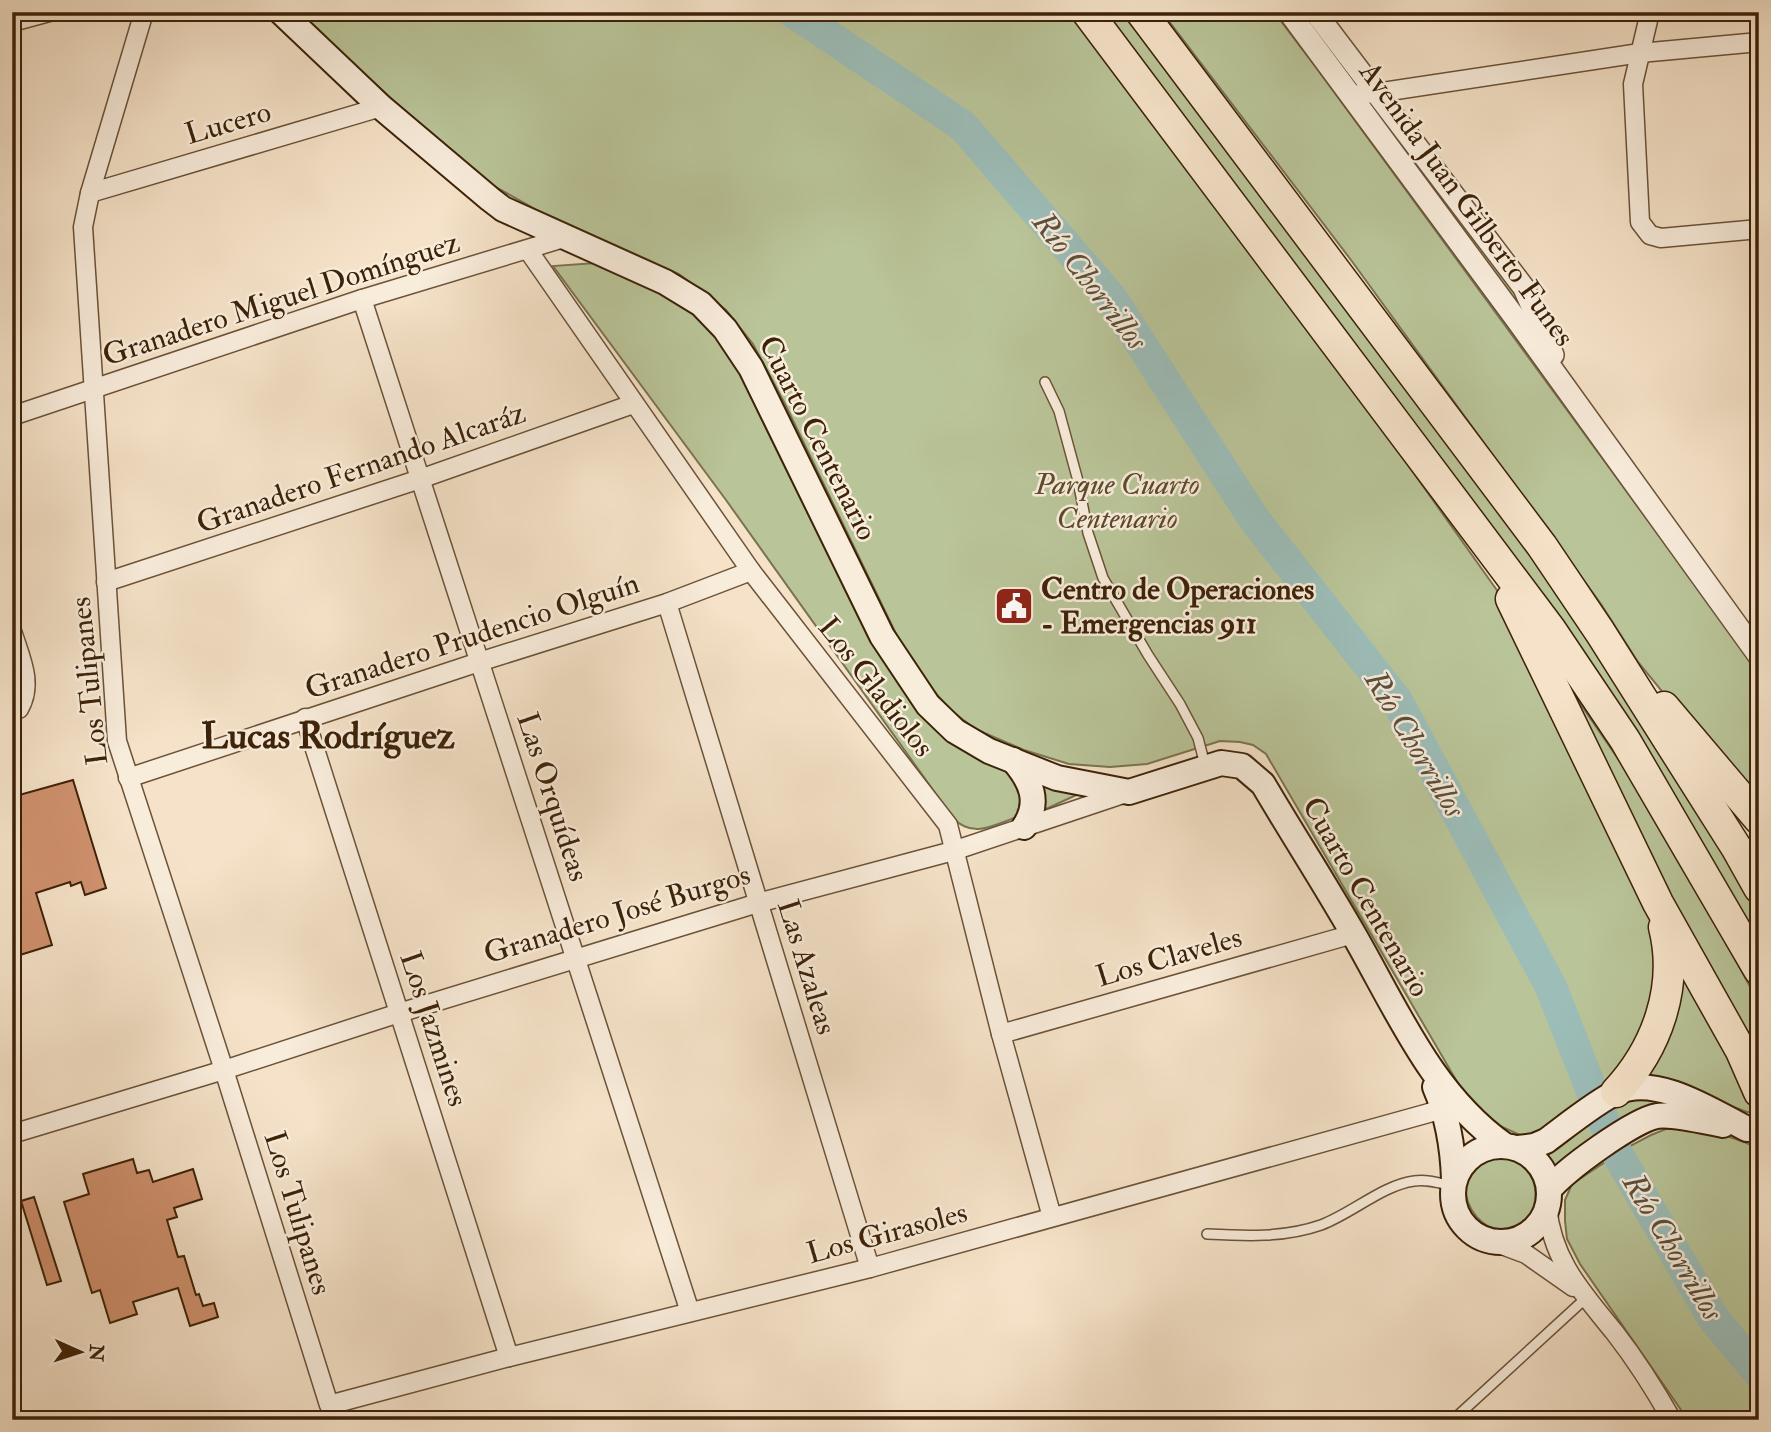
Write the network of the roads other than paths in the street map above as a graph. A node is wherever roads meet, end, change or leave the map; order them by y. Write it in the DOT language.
graph roads {
  1 [pos="49,12"];
  2 [pos="144,12"];
  3 [pos="1087,12"];
  4 [pos="1141,12"];
  5 [pos="1289,12"];
  6 [pos="1315,12"];
  7 [pos="1650,12"];
  8 [pos="286,15"];
  9 [pos="12,22"];
  10 [pos="1759,42"];
  11 [pos="1640,53"];
  12 [pos="1377,93"];
  13 [pos="1351,95"];
  14 [pos="382,107"];
  15 [pos="90,193"];
  16 [pos="1759,229"];
  17 [pos="567,237"];
  18 [pos="528,250"];
  19 [pos="362,299"];
  20 [pos="1045,382"];
  21 [pos="94,388"];
  22 [pos="1572,399"];
  23 [pos="633,404"];
  24 [pos="12,416"];
  25 [pos="420,480"];
  26 [pos="1478,533"];
  27 [pos="751,571"];
  28 [pos="106,582"];
  29 [pos="667,603"];
  30 [pos="12,631"];
  31 [pos="1600,632"];
  32 [pos="1759,656"];
  33 [pos="479,662"];
  34 [pos="16,710"];
  35 [pos="305,718"];
  36 [pos="1013,760"];
  37 [pos="1242,766"];
  38 [pos="1205,767"];
  39 [pos="128,778"];
  40 [pos="1129,792"];
  41 [pos="1759,819"];
  42 [pos="1024,827"];
  43 [pos="953,851"];
  44 [pos="1759,888"];
  45 [pos="758,903"];
  46 [pos="1658,903"];
  47 [pos="1353,933"];
  48 [pos="576,960"];
  49 [pos="1759,970"];
  50 [pos="399,1013"];
  51 [pos="1001,1034"];
  52 [pos="224,1070"];
  53 [pos="1616,1092"];
  54 [pos="1759,1092"];
  55 [pos="1451,1106"];
  56 [pos="1753,1131"];
  57 [pos="12,1134"];
  58 [pos="1511,1147"];
  59 [pos="1454,1183"];
  60 [pos="1548,1198"];
  61 [pos="1052,1217"];
  62 [pos="1207,1234"];
  63 [pos="1491,1241"];
  64 [pos="870,1268"];
  65 [pos="1586,1298"];
  66 [pos="690,1312"];
  67 [pos="509,1357"];
  68 [pos="329,1405"];
  69 [pos="1453,1420"];
  70 [pos="1672,1420"];
  1 -- 9 [label="street"];
  2 -- 15 [label="street, Los Tulipanes"];
  3 -- 26 [label="highway"];
  4 -- 31 [label="highway"];
  5 -- 13 [label="street, Avenida Juan Gilberto Funes"];
  6 -- 12 [label="street, Avenida Juan Gilberto Funes"];
  7 -- 11 [label="street"];
  8 -- 14 [label="main road, Cuarto Centenario"];
  10 -- 11 [label="street"];
  11 -- 12 [label="street"];
  11 -- 16 [label="street"];
  12 -- 13 [label="street"];
  12 -- 22 [label="street, Avenida Juan Gilberto Funes"];
  13 -- 22 [label="street, Avenida Juan Gilberto Funes"];
  14 -- 15 [label="street, Lucero"];
  14 -- 17 [label="main road, Cuarto Centenario"];
  15 -- 21 [label="street, Los Tulipanes"];
  17 -- 18 [label="street, Granadero Miguel Domínguez"];
  17 -- 36 [label="main road, Cuarto Centenario"];
  18 -- 19 [label="street, Granadero Miguel Domínguez"];
  18 -- 23 [label="street, Los Gladiolos"];
  19 -- 21 [label="street, Granadero Miguel Domínguez"];
  19 -- 25 [label="street, Las Orquídeas"];
  20 -- 38 [label="lane"];
  21 -- 24 [label="street, Granadero Miguel Domínguez"];
  21 -- 28 [label="street, Los Tulipanes"];
  22 -- 32 [label="street, Avenida Juan Gilberto Funes"];
  23 -- 25 [label="street, Granadero Fernando Alcaráz"];
  23 -- 27 [label="street, Los Gladiolos"];
  25 -- 28 [label="street, Granadero Fernando Alcaráz"];
  25 -- 33 [label="street, Las Orquídeas"];
  26 -- 46 [label="highway"];
  26 -- 49 [label="highway"];
  27 -- 29 [label="street, Granadero Prudencio Olguín"];
  27 -- 43 [label="street, Los Gladiolos"];
  28 -- 39 [label="street, Los Tulipanes"];
  29 -- 33 [label="street, Granadero Prudencio Olguín"];
  29 -- 45 [label="street, Las Azaleas"];
  30 -- 34 [label="street"];
  31 -- 41 [label="highway"];
  31 -- 44 [label="highway"];
  33 -- 35 [label="street, Granadero Prudencio Olguín"];
  33 -- 48 [label="street, Las Orquídeas"];
  35 -- 39 [label="street, Granadero Prudencio Olguín"];
  35 -- 50 [label="street, Los Jazmines"];
  36 -- 40 [label="main road, Cuarto Centenario"];
  36 -- 42 [label="main road"];
  37 -- 38 [label="main road, Granadero José Burgos"];
  37 -- 47 [label="main road, Cuarto Centenario"];
  38 -- 40 [label="main road, Granadero José Burgos"];
  39 -- 52 [label="street, Los Tulipanes"];
  40 -- 42 [label="street, Granadero José Burgos"];
  42 -- 43 [label="street, Granadero José Burgos"];
  43 -- 45 [label="street, Granadero José Burgos"];
  43 -- 51 [label="street, Los Gladiolos"];
  45 -- 48 [label="street, Granadero José Burgos"];
  45 -- 64 [label="street, Las Azaleas"];
  46 -- 53 [label="highway"];
  46 -- 54 [label="highway"];
  47 -- 51 [label="street, Los Claveles"];
  47 -- 55 [label="main road, Cuarto Centenario"];
  48 -- 50 [label="street, Granadero José Burgos"];
  48 -- 66 [label="street, Las Orquídeas"];
  50 -- 52 [label="street, Granadero José Burgos"];
  50 -- 67 [label="street, Los Jazmines"];
  51 -- 61 [label="street, Los Gladiolos"];
  52 -- 57 [label="street, Granadero José Burgos"];
  52 -- 68 [label="street, Los Tulipanes"];
  53 -- 56 [label="main road"];
  53 -- 58 [label="main road"];
  55 -- 58 [label="main road, Cuarto Centenario"];
  55 -- 59 [label="main road, Cuarto Centenario"];
  55 -- 61 [label="street, Los Girasoles"];
  56 -- 60 [label="main road"];
  58 -- 59 [label="main road"];
  58 -- 60 [label="main road"];
  59 -- 62 [label="lane"];
  59 -- 63 [label="main road"];
  60 -- 63 [label="main road"];
  60 -- 65 [label="street"];
  61 -- 64 [label="street, Los Girasoles"];
  63 -- 65 [label="street"];
  64 -- 66 [label="street, Los Girasoles"];
  65 -- 69 [label="lane"];
  65 -- 70 [label="street"];
  66 -- 67 [label="street, Los Girasoles"];
  67 -- 68 [label="street, Los Girasoles"];
}
